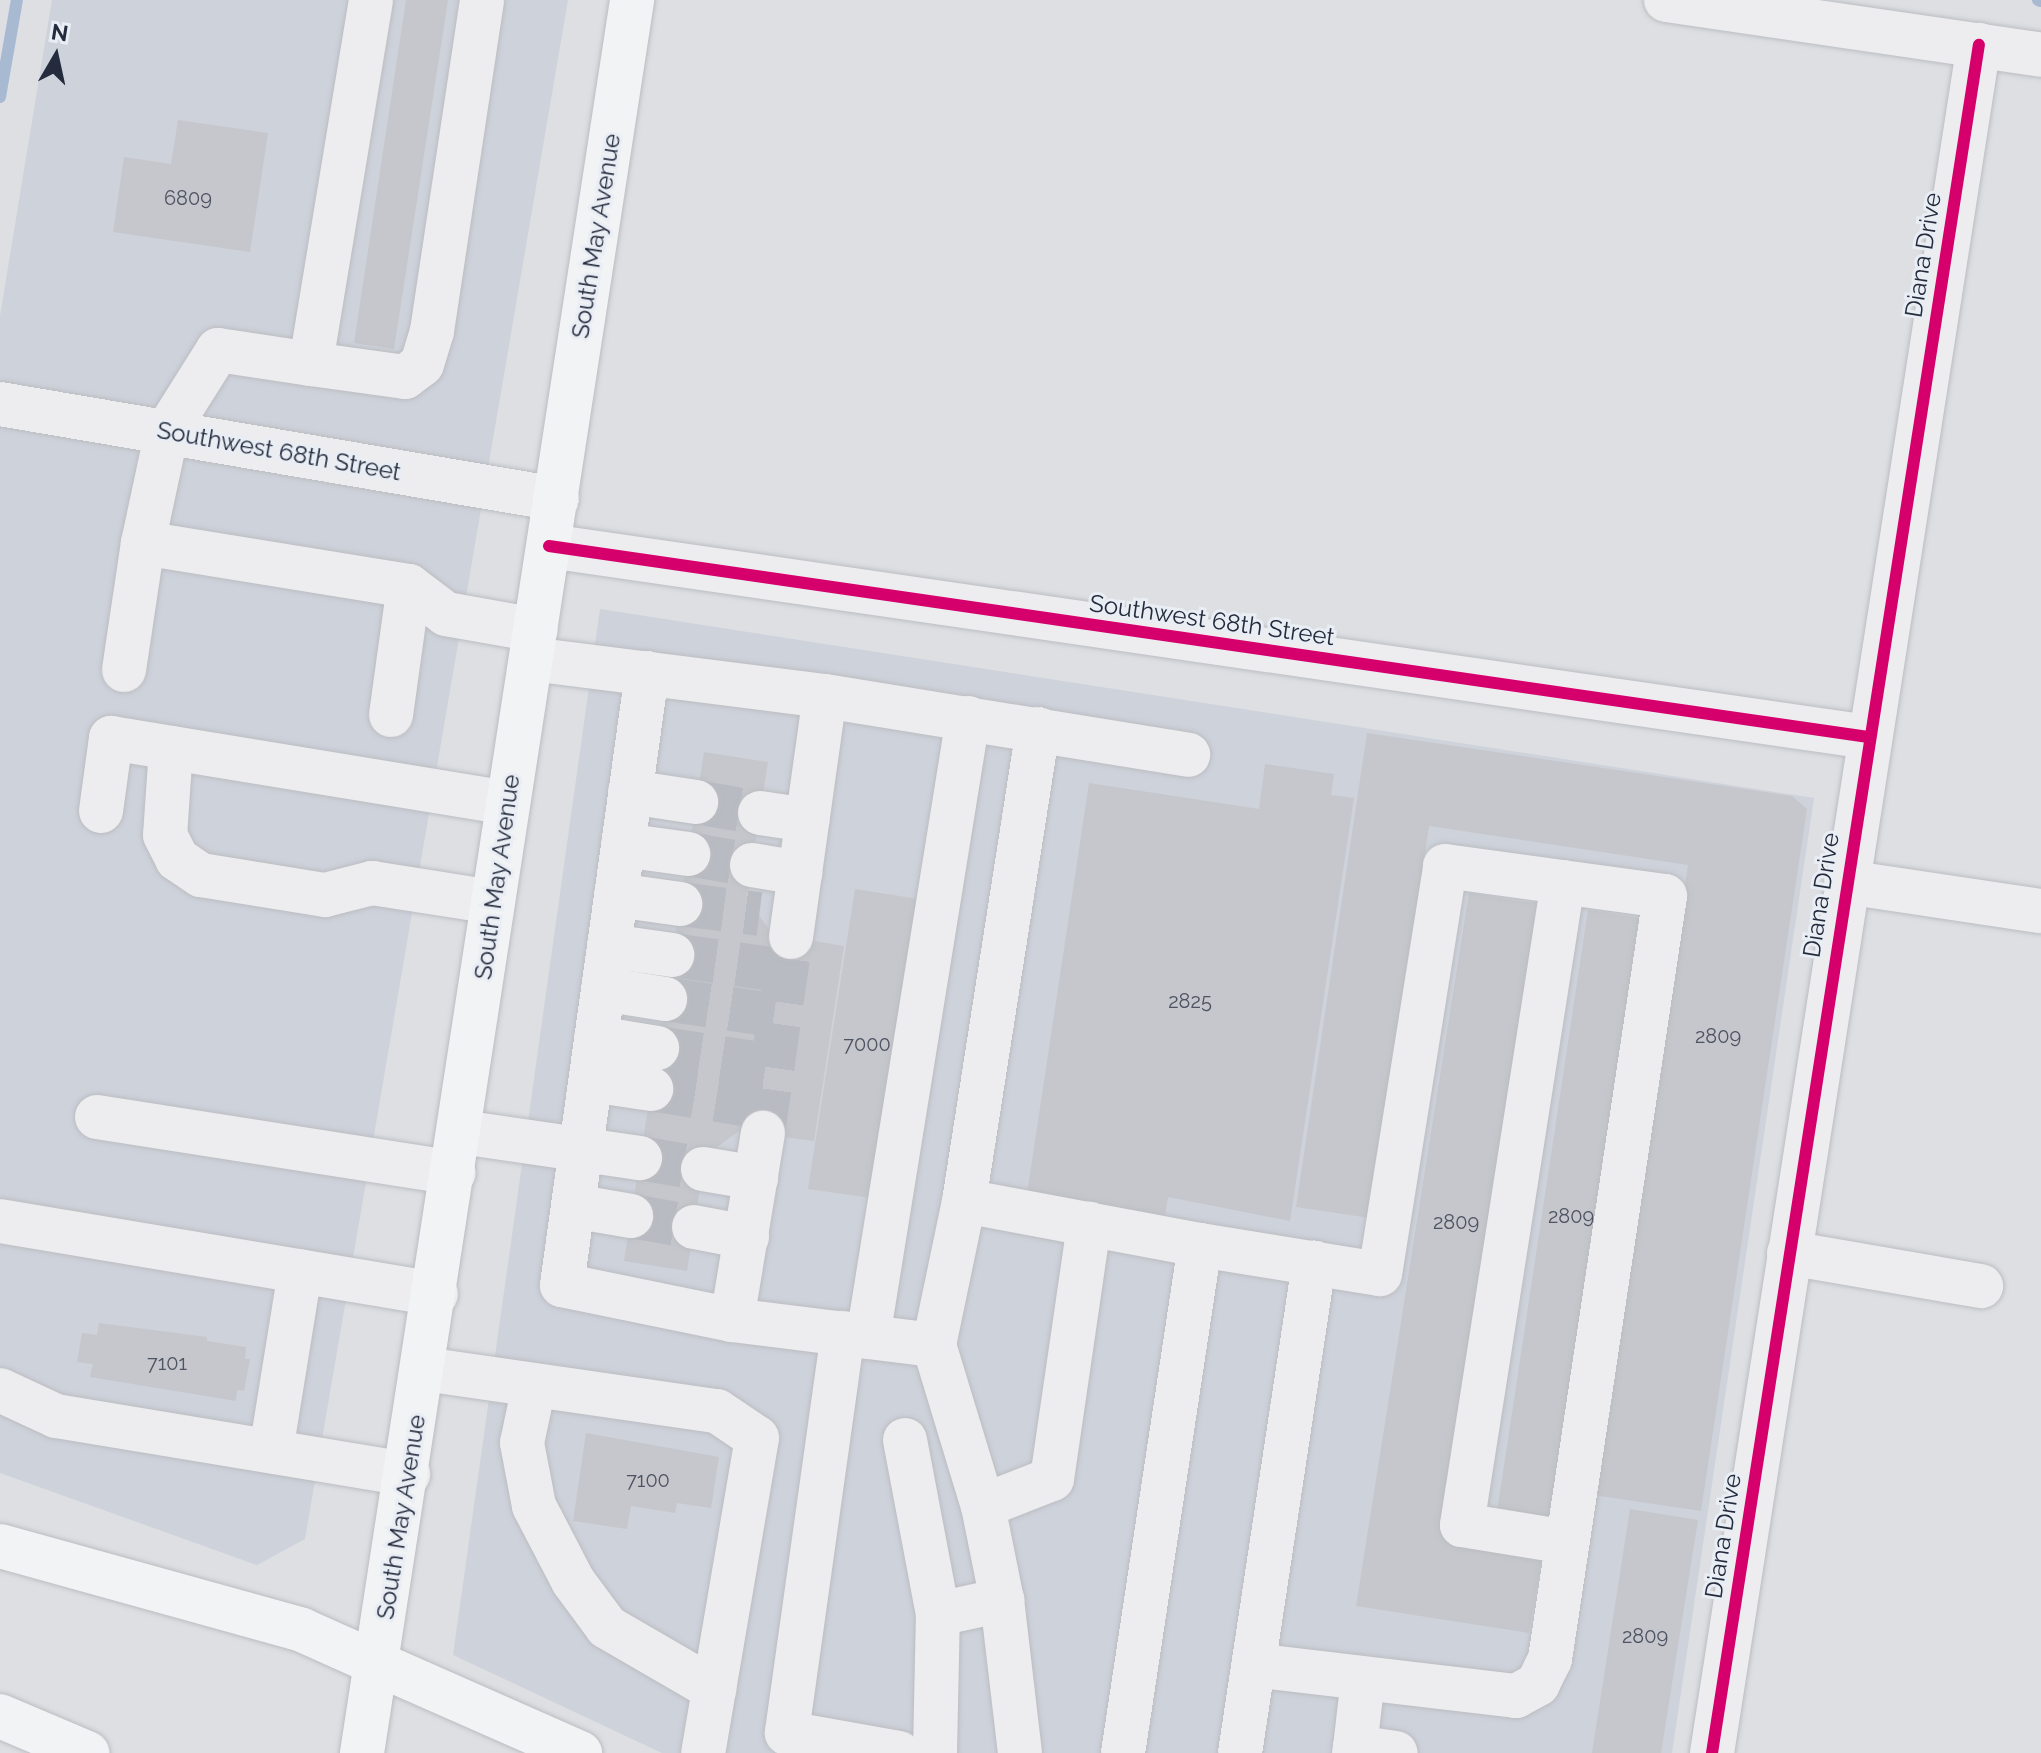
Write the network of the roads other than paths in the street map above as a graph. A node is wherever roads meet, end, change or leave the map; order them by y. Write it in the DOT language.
graph roads {
  1 [pos="371,0"];
  2 [pos="482,0"];
  3 [pos="632,0"];
  4 [pos="1666,0"];
  5 [pos="1979,45"];
  6 [pos="2041,55"];
  7 [pos="311,364"];
  8 [pos="0,404"];
  9 [pos="167,431"];
  10 [pos="557,499"];
  11 [pos="143,543"];
  12 [pos="549,546"];
  13 [pos="409,586"];
  14 [pos="534,644"];
  15 [pos="124,670"];
  16 [pos="647,673"];
  17 [pos="825,696"];
  18 [pos="391,715"];
  19 [pos="968,718"];
  20 [pos="1038,729"];
  21 [pos="1868,737"];
  22 [pos="171,748"];
  23 [pos="1188,755"];
  24 [pos="630,792"];
  25 [pos="696,802"];
  26 [pos="506,803"];
  27 [pos="101,811"];
  28 [pos="760,813"];
  29 [pos="807,820"];
  30 [pos="623,845"];
  31 [pos="688,854"];
  32 [pos="752,865"];
  33 [pos="800,873"];
  34 [pos="1563,882"];
  35 [pos="1846,882"];
  36 [pos="616,895"];
  37 [pos="493,902"];
  38 [pos="680,904"];
  39 [pos="2041,911"];
  40 [pos="781,923"];
  41 [pos="609,946"];
  42 [pos="672,955"];
  43 [pos="603,989"];
  44 [pos="665,999"];
  45 [pos="593,1059"];
  46 [pos="654,1068"];
  47 [pos="97,1117"];
  48 [pos="763,1133"];
  49 [pos="581,1149"];
  50 [pos="458,1152"];
  51 [pos="640,1158"];
  52 [pos="703,1169"];
  53 [pos="756,1178"];
  54 [pos="964,1201"];
  55 [pos="573,1206"];
  56 [pos="631,1216"];
  57 [pos="0,1221"];
  58 [pos="1089,1224"];
  59 [pos="694,1227"];
  60 [pos="747,1237"];
  61 [pos="1200,1245"];
  62 [pos="1789,1253"];
  63 [pos="1314,1263"];
  64 [pos="300,1271"];
  65 [pos="1981,1286"];
  66 [pos="436,1294"];
  67 [pos="732,1320"];
  68 [pos="855,1335"];
  69 [pos="934,1345"];
  70 [pos="424,1369"];
  71 [pos="534,1386"];
  72 [pos="0,1390"];
  73 [pos="905,1440"];
  74 [pos="271,1451"];
  75 [pos="408,1474"];
  76 [pos="983,1506"];
  77 [pos="1567,1542"];
  78 [pos="0,1546"];
  79 [pos="1002,1600"];
  80 [pos="938,1614"];
  81 [pos="378,1664"];
  82 [pos="1254,1665"];
  83 [pos="1363,1679"];
  84 [pos="714,1689"];
  85 [pos="0,1716"];
  86 [pos="1369,1751"];
  87 [pos="87,1753"];
  88 [pos="362,1753"];
  89 [pos="580,1753"];
  90 [pos="703,1753"];
  91 [pos="899,1753"];
  92 [pos="935,1753"];
  93 [pos="1020,1753"];
  94 [pos="1123,1753"];
  95 [pos="1240,1753"];
  96 [pos="1712,1753"];
  1 -- 7 [label="street"];
  2 -- 7 [label="street"];
  3 -- 10 [label="main road, South May Avenue"];
  4 -- 5 [label="street"];
  5 -- 6 [label="street"];
  5 -- 21 [label="street, Diana Drive"];
  7 -- 9 [label="street"];
  8 -- 9 [label="street, Southwest 68th Street"];
  9 -- 10 [label="street, Southwest 68th Street"];
  9 -- 11 [label="street"];
  10 -- 12 [label="main road, South May Avenue"];
  11 -- 13 [label="street"];
  11 -- 15 [label="street"];
  12 -- 14 [label="main road, South May Avenue"];
  12 -- 21 [label="street, Southwest 68th Street"];
  13 -- 14 [label="street"];
  13 -- 18 [label="street"];
  14 -- 16 [label="street"];
  14 -- 26 [label="main road, South May Avenue"];
  16 -- 17 [label="street"];
  16 -- 24 [label="street"];
  17 -- 19 [label="street"];
  17 -- 29 [label="street"];
  19 -- 20 [label="street"];
  19 -- 68 [label="street"];
  20 -- 23 [label="street"];
  20 -- 54 [label="street"];
  21 -- 35 [label="street, Diana Drive"];
  22 -- 26 [label="street"];
  22 -- 27 [label="street"];
  22 -- 37 [label="street"];
  24 -- 25 [label="street"];
  24 -- 30 [label="street"];
  26 -- 37 [label="main road, South May Avenue"];
  28 -- 29 [label="street"];
  29 -- 33 [label="street"];
  30 -- 31 [label="street"];
  30 -- 36 [label="street"];
  32 -- 33 [label="street"];
  33 -- 40 [label="street"];
  34 -- 63 [label="street"];
  34 -- 77 [label="street"];
  34 -- 77 [label="street"];
  35 -- 39 [label="street"];
  35 -- 62 [label="street, Diana Drive"];
  36 -- 38 [label="street"];
  36 -- 41 [label="street"];
  37 -- 50 [label="main road, South May Avenue"];
  41 -- 42 [label="street"];
  41 -- 43 [label="street"];
  43 -- 44 [label="street"];
  43 -- 45 [label="street"];
  45 -- 46 [label="street"];
  45 -- 49 [label="street"];
  47 -- 50 [label="street"];
  48 -- 53 [label="street"];
  49 -- 50 [label="street"];
  49 -- 51 [label="street"];
  49 -- 55 [label="street"];
  50 -- 66 [label="main road, South May Avenue"];
  52 -- 53 [label="street"];
  53 -- 60 [label="street"];
  54 -- 58 [label="street"];
  54 -- 69 [label="street"];
  55 -- 56 [label="street"];
  55 -- 67 [label="street"];
  57 -- 64 [label="street"];
  58 -- 61 [label="street"];
  58 -- 76 [label="street"];
  59 -- 60 [label="street"];
  60 -- 67 [label="street"];
  61 -- 63 [label="street"];
  61 -- 94 [label="street"];
  62 -- 65 [label="street"];
  62 -- 96 [label="street, Diana Drive"];
  63 -- 82 [label="street"];
  64 -- 66 [label="street"];
  64 -- 74 [label="street"];
  66 -- 70 [label="main road, South May Avenue"];
  67 -- 68 [label="street"];
  68 -- 69 [label="street"];
  68 -- 91 [label="street"];
  69 -- 76 [label="street"];
  70 -- 71 [label="street"];
  70 -- 75 [label="main road, South May Avenue"];
  71 -- 84 [label="street"];
  71 -- 84 [label="street"];
  72 -- 74 [label="street"];
  73 -- 80 [label="street"];
  74 -- 75 [label="street"];
  75 -- 81 [label="main road, South May Avenue"];
  76 -- 79 [label="street"];
  77 -- 83 [label="street"];
  78 -- 81 [label="main road"];
  79 -- 80 [label="street"];
  79 -- 93 [label="street"];
  80 -- 92 [label="street"];
  81 -- 88 [label="main road, South May Avenue"];
  81 -- 89 [label="main road"];
  82 -- 83 [label="street"];
  82 -- 95 [label="street"];
  83 -- 86 [label="street"];
  84 -- 90 [label="street"];
  85 -- 87 [label="main road"];
}
